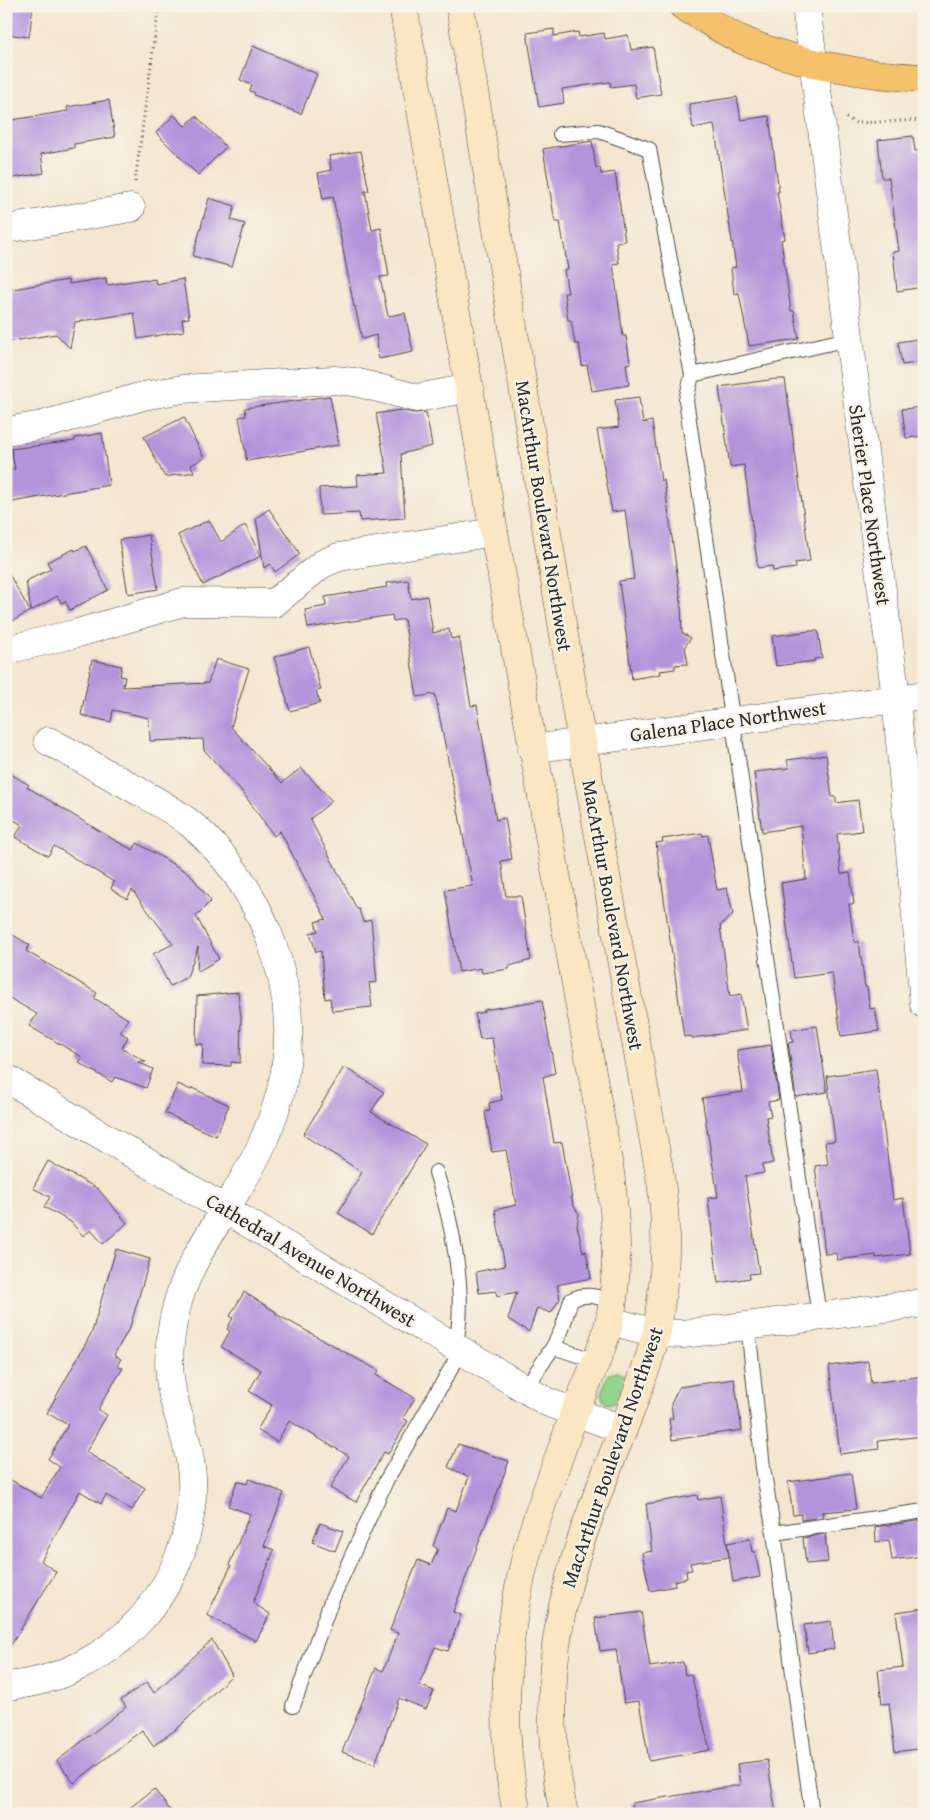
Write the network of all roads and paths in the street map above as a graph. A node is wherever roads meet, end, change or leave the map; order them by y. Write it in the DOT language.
graph roads {
  1 [pos="159,6"];
  2 [pos="403,6"];
  3 [pos="460,6"];
  4 [pos="683,6"];
  5 [pos="806,6"];
  6 [pos="814,63"];
  7 [pos="924,78"];
  8 [pos="842,116"];
  9 [pos="924,120"];
  10 [pos="560,134"];
  11 [pos="132,208"];
  12 [pos="6,229"];
  13 [pos="848,339"];
  14 [pos="692,375"];
  15 [pos="470,388"];
  16 [pos="6,431"];
  17 [pos="494,532"];
  18 [pos="6,650"];
  19 [pos="924,695"];
  20 [pos="896,698"];
  21 [pos="732,720"];
  22 [pos="48,741"];
  23 [pos="582,742"];
  24 [pos="532,749"];
  25 [pos="920,926"];
  26 [pos="924,1004"];
  27 [pos="6,1078"];
  28 [pos="436,1172"];
  29 [pos="225,1209"];
  30 [pos="924,1303"];
  31 [pos="611,1311"];
  32 [pos="819,1316"];
  33 [pos="748,1326"];
  34 [pos="656,1333"];
  35 [pos="553,1347"];
  36 [pos="458,1349"];
  37 [pos="596,1361"];
  38 [pos="526,1389"];
  39 [pos="575,1412"];
  40 [pos="622,1429"];
  41 [pos="924,1510"];
  42 [pos="774,1533"];
  43 [pos="6,1686"];
  44 [pos="293,1706"];
  45 [pos="517,1814"];
  46 [pos="564,1814"];
  47 [pos="812,1814"];
  1 -- 11 [label="path"];
  2 -- 15 [label="main road"];
  3 -- 23 [label="main road, MacArthur Boulevard Northwest"];
  4 -- 6 [label="main road"];
  5 -- 6 [label="street, Sherier Place Northwest"];
  6 -- 7 [label="main road"];
  6 -- 13 [label="street, Sherier Place Northwest"];
  8 -- 9 [label="path"];
  10 -- 14 [label="lane"];
  11 -- 12 [label="street"];
  13 -- 14 [label="lane"];
  13 -- 20 [label="street, Sherier Place Northwest"];
  14 -- 21 [label="lane"];
  15 -- 16 [label="street"];
  15 -- 17 [label="main road"];
  17 -- 18 [label="street"];
  17 -- 24 [label="main road"];
  19 -- 20 [label="street, Galena Place Northwest"];
  20 -- 21 [label="street, Galena Place Northwest"];
  20 -- 25 [label="street, Sherier Place Northwest"];
  21 -- 23 [label="street, Galena Place Northwest"];
  21 -- 32 [label="lane"];
  22 -- 29 [label="street"];
  23 -- 24 [label="street, Galena Place Northwest"];
  23 -- 34 [label="main road, MacArthur Boulevard Northwest"];
  24 -- 31 [label="main road"];
  25 -- 26 [label="street, Sherier Place Northwest"];
  27 -- 29 [label="street, Cathedral Avenue Northwest"];
  28 -- 36 [label="lane"];
  29 -- 36 [label="street, Cathedral Avenue Northwest"];
  29 -- 43 [label="street"];
  30 -- 32 [label="street"];
  31 -- 34 [label="street"];
  31 -- 35 [label="lane"];
  31 -- 37 [label="main road"];
  32 -- 33 [label="street"];
  33 -- 34 [label="street"];
  33 -- 42 [label="lane"];
  34 -- 40 [label="main road, MacArthur Boulevard Northwest"];
  35 -- 37 [label="lane"];
  35 -- 38 [label="lane"];
  36 -- 38 [label="street, Cathedral Avenue Northwest"];
  36 -- 44 [label="lane"];
  37 -- 39 [label="main road"];
  38 -- 39 [label="street, Cathedral Avenue Northwest"];
  39 -- 40 [label="street, Cathedral Avenue Northwest"];
  39 -- 45 [label="main road"];
  40 -- 46 [label="main road, MacArthur Boulevard Northwest"];
  41 -- 42 [label="lane"];
  42 -- 47 [label="lane"];
}
